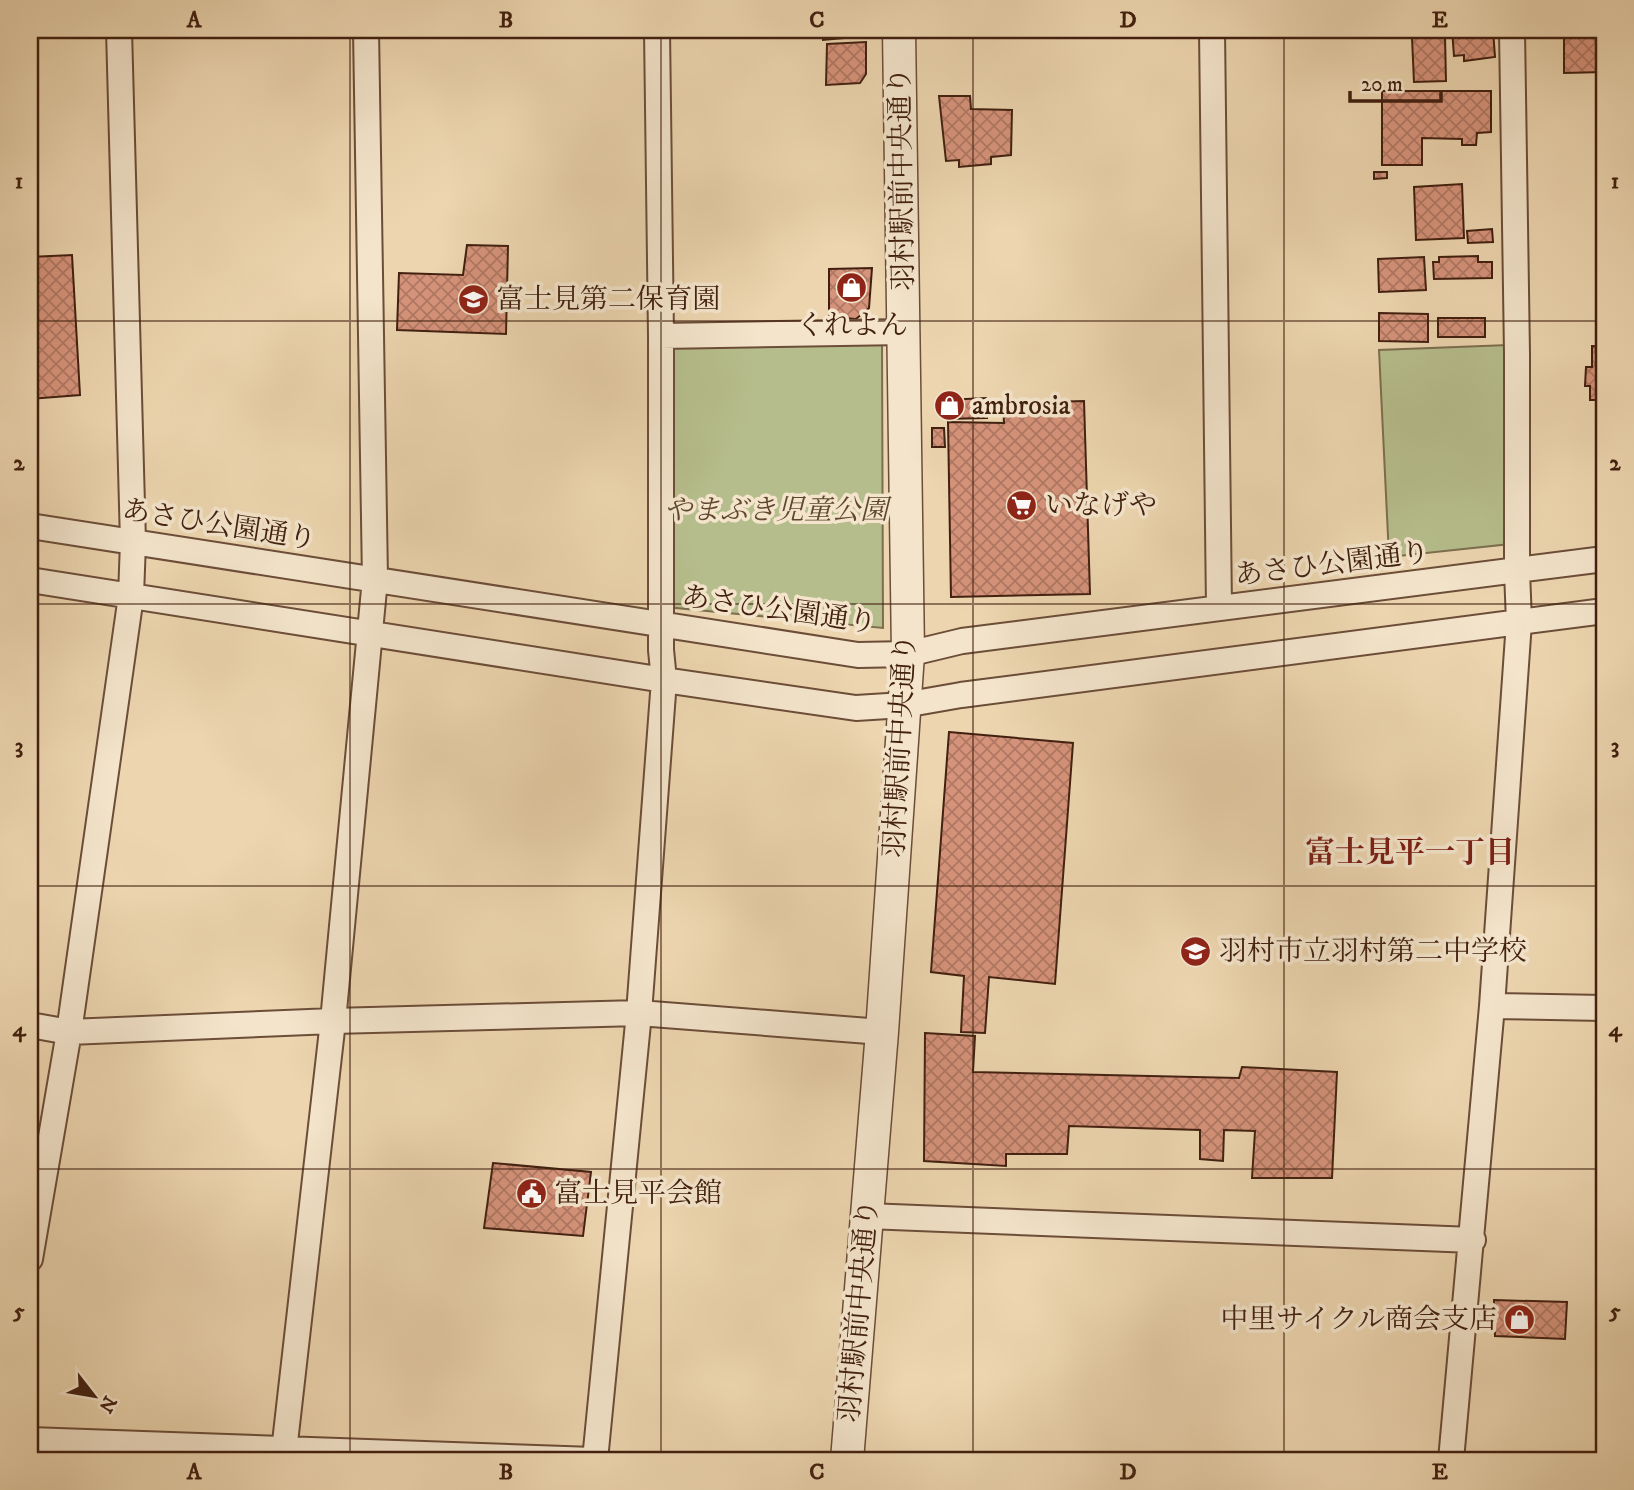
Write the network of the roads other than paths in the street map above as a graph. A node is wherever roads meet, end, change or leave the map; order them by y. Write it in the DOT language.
graph roads {
  1 [pos="119,30"];
  2 [pos="366,30"];
  3 [pos="657,30"];
  4 [pos="899,30"];
  5 [pos="1212,30"];
  6 [pos="1512,30"];
  7 [pos="905,332"];
  8 [pos="661,336"];
  9 [pos="30,526"];
  10 [pos="132,542"];
  11 [pos="1604,559"];
  12 [pos="1517,571"];
  13 [pos="375,579"];
  14 [pos="30,580"];
  15 [pos="131,596"];
  16 [pos="1219,608"];
  17 [pos="1604,611"];
  18 [pos="1519,622"];
  19 [pos="661,624"];
  20 [pos="371,633"];
  21 [pos="908,654"];
  22 [pos="664,680"];
  23 [pos="904,705"];
  24 [pos="1492,1006"];
  25 [pos="1604,1008"];
  26 [pos="639,1013"];
  27 [pos="333,1021"];
  28 [pos="30,1025"];
  29 [pos="882,1031"];
  30 [pos="69,1032"];
  31 [pos="867,1216"];
  32 [pos="1473,1240"];
  33 [pos="30,1259"];
  34 [pos="30,1440"];
  35 [pos="284,1454"];
  36 [pos="594,1460"];
  37 [pos="847,1460"];
  38 [pos="1451,1460"];
  1 -- 10 [label="street"];
  2 -- 13 [label="street"];
  3 -- 8 [label="street"];
  4 -- 7 [label="street, 羽村駅前中央通り"];
  5 -- 16 [label="street"];
  6 -- 12 [label="street"];
  7 -- 8 [label="street"];
  7 -- 21 [label="street, 羽村駅前中央通り"];
  8 -- 19 [label="street"];
  9 -- 10 [label="street, あさひ公園通り"];
  10 -- 13 [label="street, あさひ公園通り"];
  10 -- 15 [label="street"];
  11 -- 12 [label="street, あさひ公園通り"];
  12 -- 16 [label="street, あさひ公園通り"];
  12 -- 18 [label="street"];
  13 -- 19 [label="street, あさひ公園通り"];
  13 -- 20 [label="street"];
  14 -- 15 [label="street"];
  15 -- 20 [label="street"];
  15 -- 30 [label="street"];
  16 -- 21 [label="street, あさひ公園通り"];
  17 -- 18 [label="street"];
  18 -- 23 [label="street"];
  18 -- 24 [label="street"];
  19 -- 21 [label="street, あさひ公園通り"];
  19 -- 22 [label="street"];
  20 -- 22 [label="street"];
  20 -- 27 [label="street"];
  21 -- 23 [label="street, 羽村駅前中央通り"];
  22 -- 23 [label="street"];
  22 -- 26 [label="street"];
  23 -- 29 [label="street, 羽村駅前中央通り"];
  24 -- 25 [label="street"];
  24 -- 32 [label="street"];
  26 -- 27 [label="street"];
  26 -- 29 [label="street"];
  26 -- 36 [label="street"];
  27 -- 30 [label="street"];
  27 -- 35 [label="street"];
  28 -- 30 [label="street"];
  29 -- 31 [label="street, 羽村駅前中央通り"];
  30 -- 33 [label="street"];
  31 -- 32 [label="street"];
  31 -- 37 [label="street, 羽村駅前中央通り"];
  32 -- 38 [label="street"];
  34 -- 35 [label="street"];
  35 -- 36 [label="street"];
}
